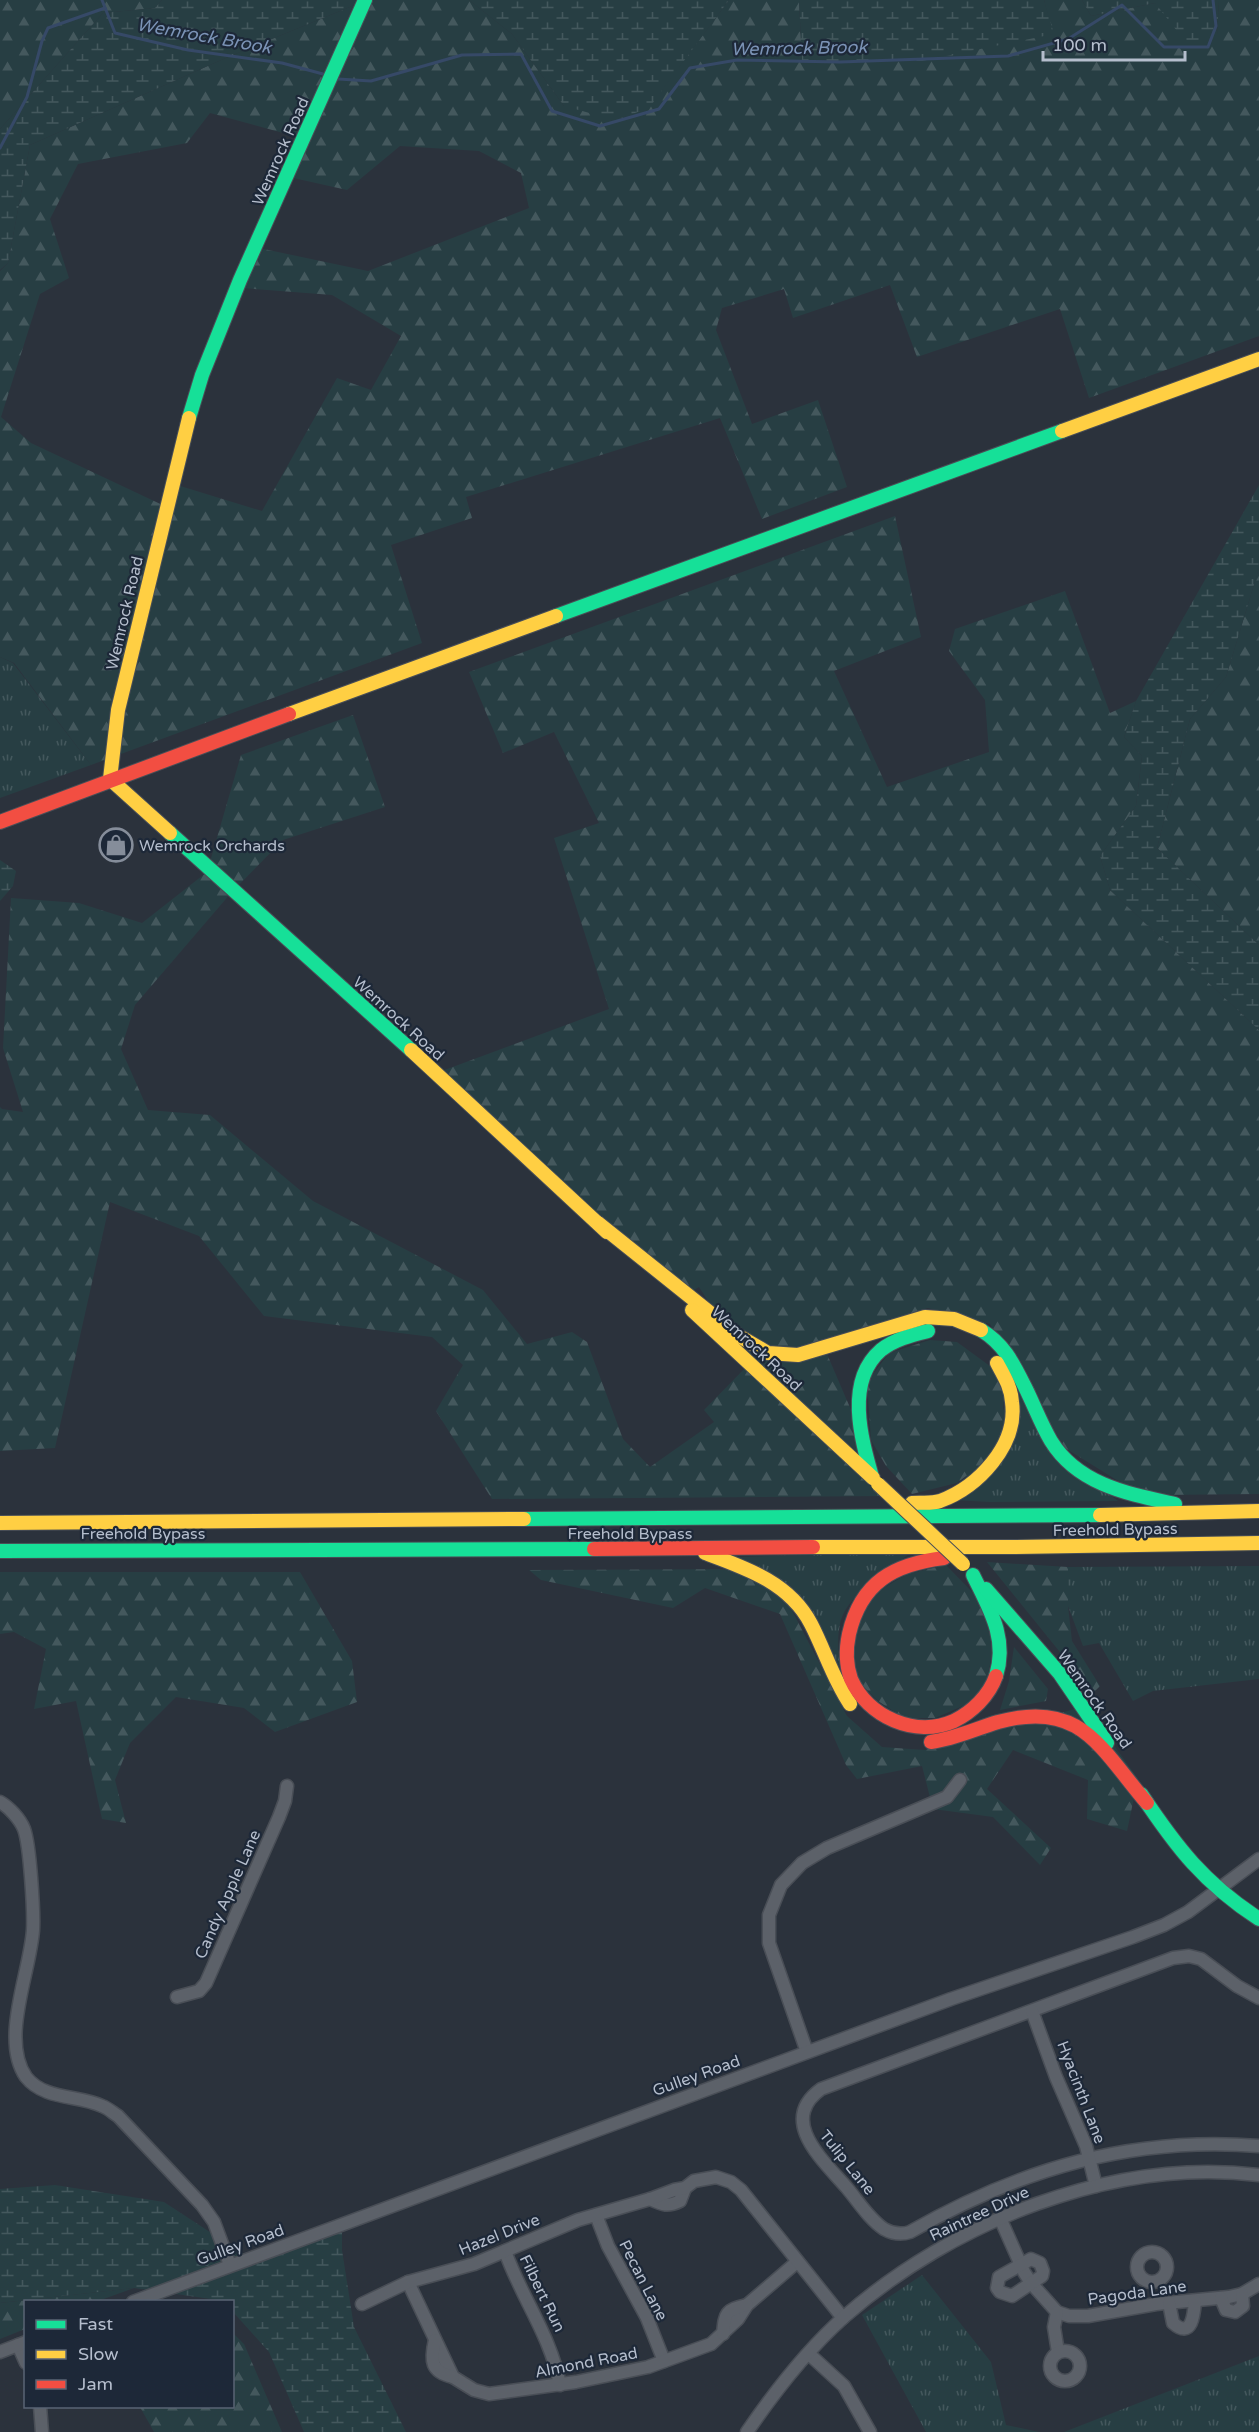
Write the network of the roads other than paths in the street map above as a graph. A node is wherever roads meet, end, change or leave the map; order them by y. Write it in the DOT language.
graph roads {
  1 [pos="365,0"];
  2 [pos="1259,359"];
  3 [pos="110,778"];
  4 [pos="0,822"];
  5 [pos="598,1223"];
  6 [pos="875,1480"];
  7 [pos="1227,1511"];
  8 [pos="1259,1511"];
  9 [pos="720,1518"];
  10 [pos="0,1523"];
  11 [pos="1192,1544"];
  12 [pos="1259,1544"];
  13 [pos="696,1549"];
  14 [pos="0,1551"];
  15 [pos="973,1575"];
  16 [pos="858,1715"];
  17 [pos="917,1742"];
  18 [pos="960,1780"];
  19 [pos="286,1786"];
  20 [pos="0,1802"];
  21 [pos="1147,1803"];
  22 [pos="1259,1858"];
  23 [pos="1218,1890"];
  24 [pos="1259,1919"];
  25 [pos="177,1997"];
  26 [pos="1259,1998"];
  27 [pos="1032,2011"];
  28 [pos="807,2052"];
  29 [pos="1259,2146"];
  30 [pos="1089,2158"];
  31 [pos="1259,2175"];
  32 [pos="1096,2186"];
  33 [pos="596,2215"];
  34 [pos="1000,2218"];
  35 [pos="505,2251"];
  36 [pos="797,2262"];
  37 [pos="1020,2264"];
  38 [pos="230,2265"];
  39 [pos="408,2282"];
  40 [pos="1031,2283"];
  41 [pos="1154,2283"];
  42 [pos="1259,2284"];
  43 [pos="136,2300"];
  44 [pos="1195,2301"];
  45 [pos="362,2304"];
  46 [pos="1163,2304"];
  47 [pos="1057,2312"];
  48 [pos="843,2318"];
  49 [pos="22,2344"];
  50 [pos="0,2352"];
  51 [pos="1059,2352"];
  52 [pos="809,2354"];
  53 [pos="664,2361"];
  54 [pos="560,2385"];
  55 [pos="40,2408"];
  56 [pos="42,2432"];
  57 [pos="747,2432"];
  58 [pos="870,2432"];
  1 -- 3 [label="main road, Wemrock Road"];
  2 -- 3 [label="main road"];
  3 -- 4 [label="main road"];
  3 -- 5 [label="main road, Wemrock Road"];
  5 -- 6 [label="main road, Wemrock Road"];
  5 -- 7 [label="main road"];
  6 -- 9 [label="main road"];
  6 -- 15 [label="main road, Wemrock Road, bridge"];
  7 -- 8 [label="main road, Freehold Bypass"];
  7 -- 9 [label="main road, Freehold Bypass"];
  9 -- 10 [label="main road, Freehold Bypass"];
  11 -- 12 [label="main road, Freehold Bypass"];
  11 -- 13 [label="main road, Freehold Bypass"];
  11 -- 15 [label="main road"];
  13 -- 14 [label="main road, Freehold Bypass"];
  13 -- 16 [label="main road"];
  15 -- 21 [label="main road, Wemrock Road"];
  17 -- 21 [label="main road"];
  18 -- 28 [label="street"];
  19 -- 25 [label="street, Candy Apple Lane"];
  20 -- 38 [label="street"];
  21 -- 23 [label="main road, Wemrock Road"];
  22 -- 23 [label="street, Gulley Road"];
  23 -- 24 [label="main road"];
  23 -- 28 [label="street, Gulley Road"];
  26 -- 27 [label="street, Tulip Lane"];
  27 -- 30 [label="street, Hyacinth Lane"];
  27 -- 30 [label="street, Tulip Lane"];
  28 -- 38 [label="street, Gulley Road"];
  29 -- 30 [label="street, Tulip Lane"];
  30 -- 32 [label="street, Hyacinth Lane"];
  31 -- 32 [label="street, Raintree Drive"];
  32 -- 34 [label="street, Raintree Drive"];
  33 -- 35 [label="street, Hazel Drive"];
  33 -- 36 [label="street, Hazel Drive"];
  33 -- 53 [label="street, Pecan Lane"];
  34 -- 37 [label="street"];
  34 -- 48 [label="street, Raintree Drive"];
  35 -- 39 [label="street, Hazel Drive"];
  35 -- 54 [label="street, Filbert Run"];
  36 -- 48 [label="street, Hazel Drive"];
  36 -- 53 [label="street, Almond Road"];
  37 -- 40 [label="street"];
  37 -- 40 [label="street"];
  37 -- 40 [label="street"];
  38 -- 43 [label="street, Gulley Road"];
  39 -- 45 [label="street, Hazel Drive"];
  39 -- 54 [label="street, Almond Road"];
  40 -- 47 [label="street"];
  41 -- 46 [label="street"];
  42 -- 44 [label="street, Pagoda Lane"];
  44 -- 46 [label="street, Pagoda Lane"];
  44 -- 46 [label="street"];
  46 -- 47 [label="street, Pagoda Lane"];
  47 -- 51 [label="street"];
  48 -- 52 [label="street, Raintree Drive"];
  49 -- 50 [label="street"];
  52 -- 57 [label="street, Raintree Drive"];
  52 -- 58 [label="street"];
  53 -- 54 [label="street, Almond Road"];
  55 -- 56 [label="street"];
}
